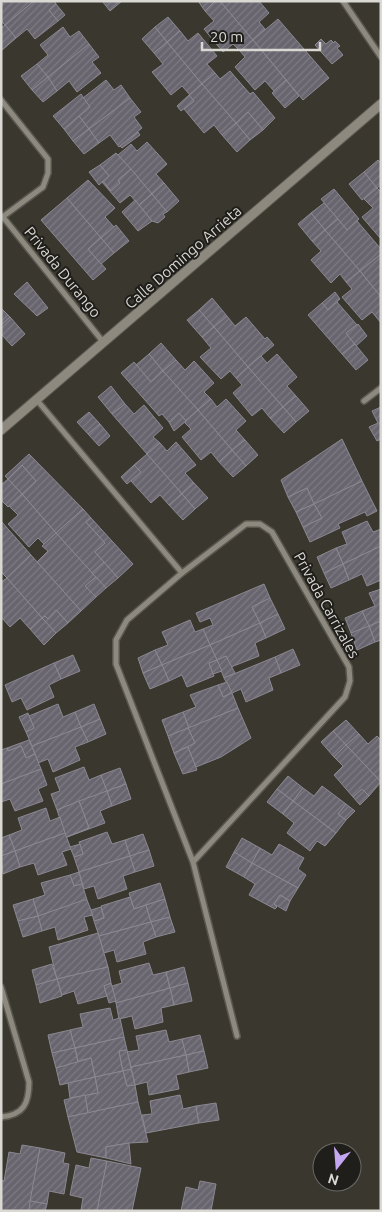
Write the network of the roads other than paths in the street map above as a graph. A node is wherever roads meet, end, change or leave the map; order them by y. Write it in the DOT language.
graph roads {
  1 [pos="343,1"];
  2 [pos="381,57"];
  3 [pos="1,100"];
  4 [pos="381,104"];
  5 [pos="2,218"];
  6 [pos="104,343"];
  7 [pos="381,388"];
  8 [pos="36,399"];
  9 [pos="364,401"];
  10 [pos="1,430"];
  11 [pos="182,573"];
  12 [pos="193,862"];
  13 [pos="1,987"];
  14 [pos="237,1036"];
  15 [pos="1,1117"];
  1 -- 2 [label="street"];
  3 -- 5 [label="street, Privada Durango"];
  4 -- 6 [label="street, Calle Domingo Arrieta"];
  5 -- 6 [label="street, Privada Durango"];
  6 -- 8 [label="street, Calle Domingo Arrieta"];
  7 -- 9 [label="street"];
  8 -- 10 [label="street, Calle Domingo Arrieta"];
  8 -- 11 [label="street"];
  11 -- 12 [label="street, Privada Carrizales"];
  11 -- 12 [label="street, Privada Carrizales"];
  12 -- 14 [label="street, Privada Carrizales"];
  13 -- 15 [label="street"];
}
